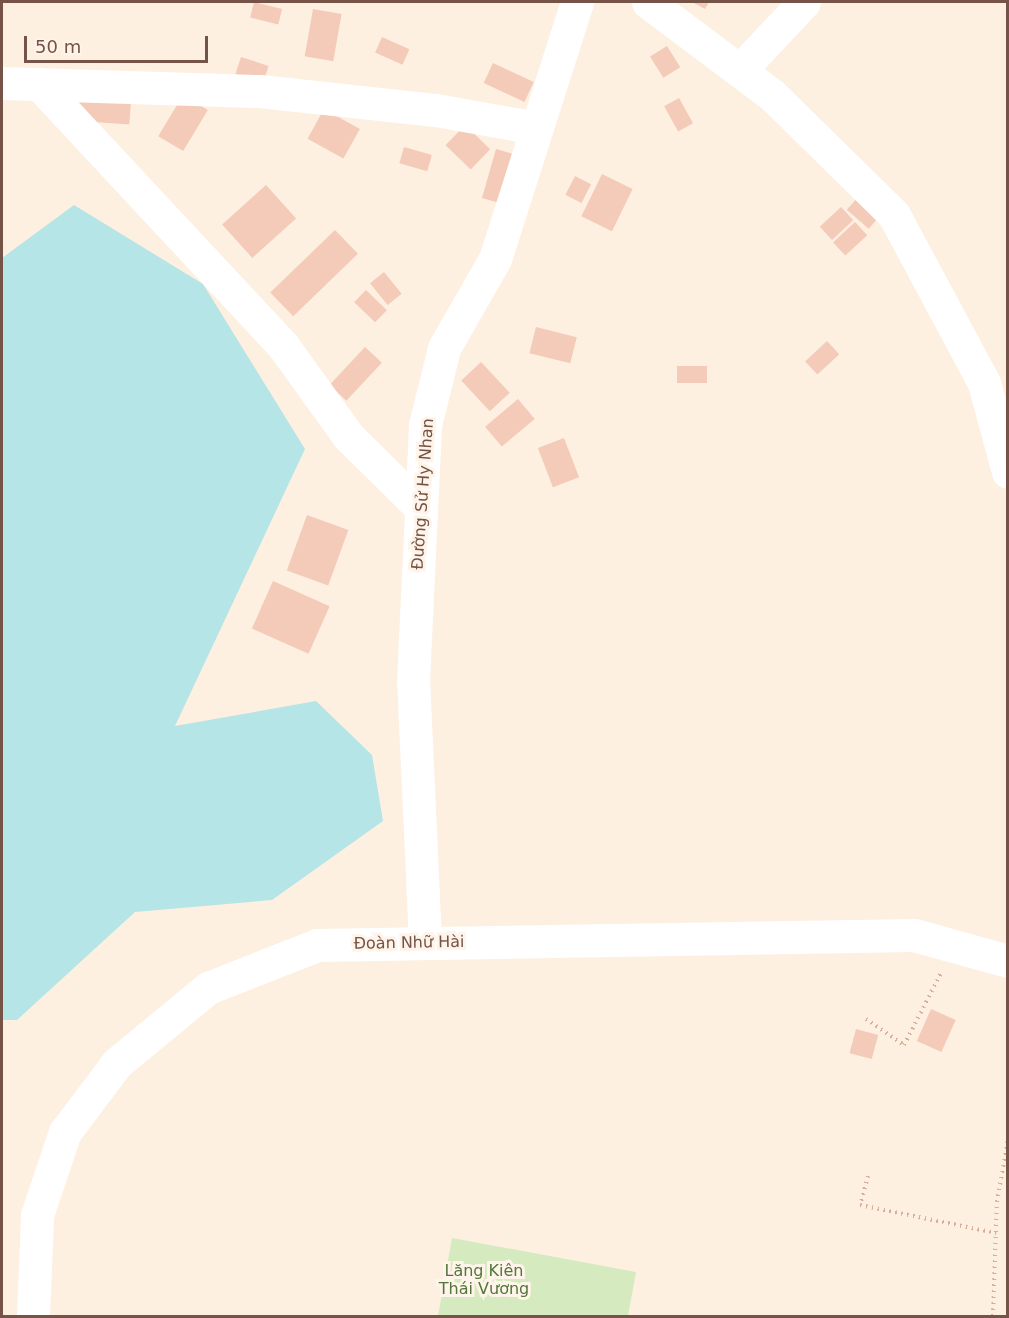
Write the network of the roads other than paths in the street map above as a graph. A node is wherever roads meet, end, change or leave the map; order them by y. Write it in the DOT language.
graph roads {
  1 [pos="577,2"];
  2 [pos="648,2"];
  3 [pos="804,2"];
  4 [pos="740,70"];
  5 [pos="2,84"];
  6 [pos="39,84"];
  7 [pos="536,128"];
  8 [pos="996,374"];
  9 [pos="1008,472"];
  10 [pos="421,508"];
  11 [pos="425,942"];
  12 [pos="1008,961"];
  13 [pos="33,1317"];
  1 -- 7 [label="street, Đường Sử Hy Nhan"];
  2 -- 4 [label="street"];
  3 -- 4 [label="street"];
  4 -- 8 [label="street"];
  5 -- 6 [label="street"];
  6 -- 7 [label="street"];
  6 -- 10 [label="street"];
  7 -- 10 [label="street, Đường Sử Hy Nhan"];
  8 -- 9 [label="street"];
  10 -- 11 [label="street, Đường Sử Hy Nhan"];
  11 -- 12 [label="street, Đoàn Nhữ Hài"];
  11 -- 13 [label="street, Đoàn Nhữ Hài"];
}
